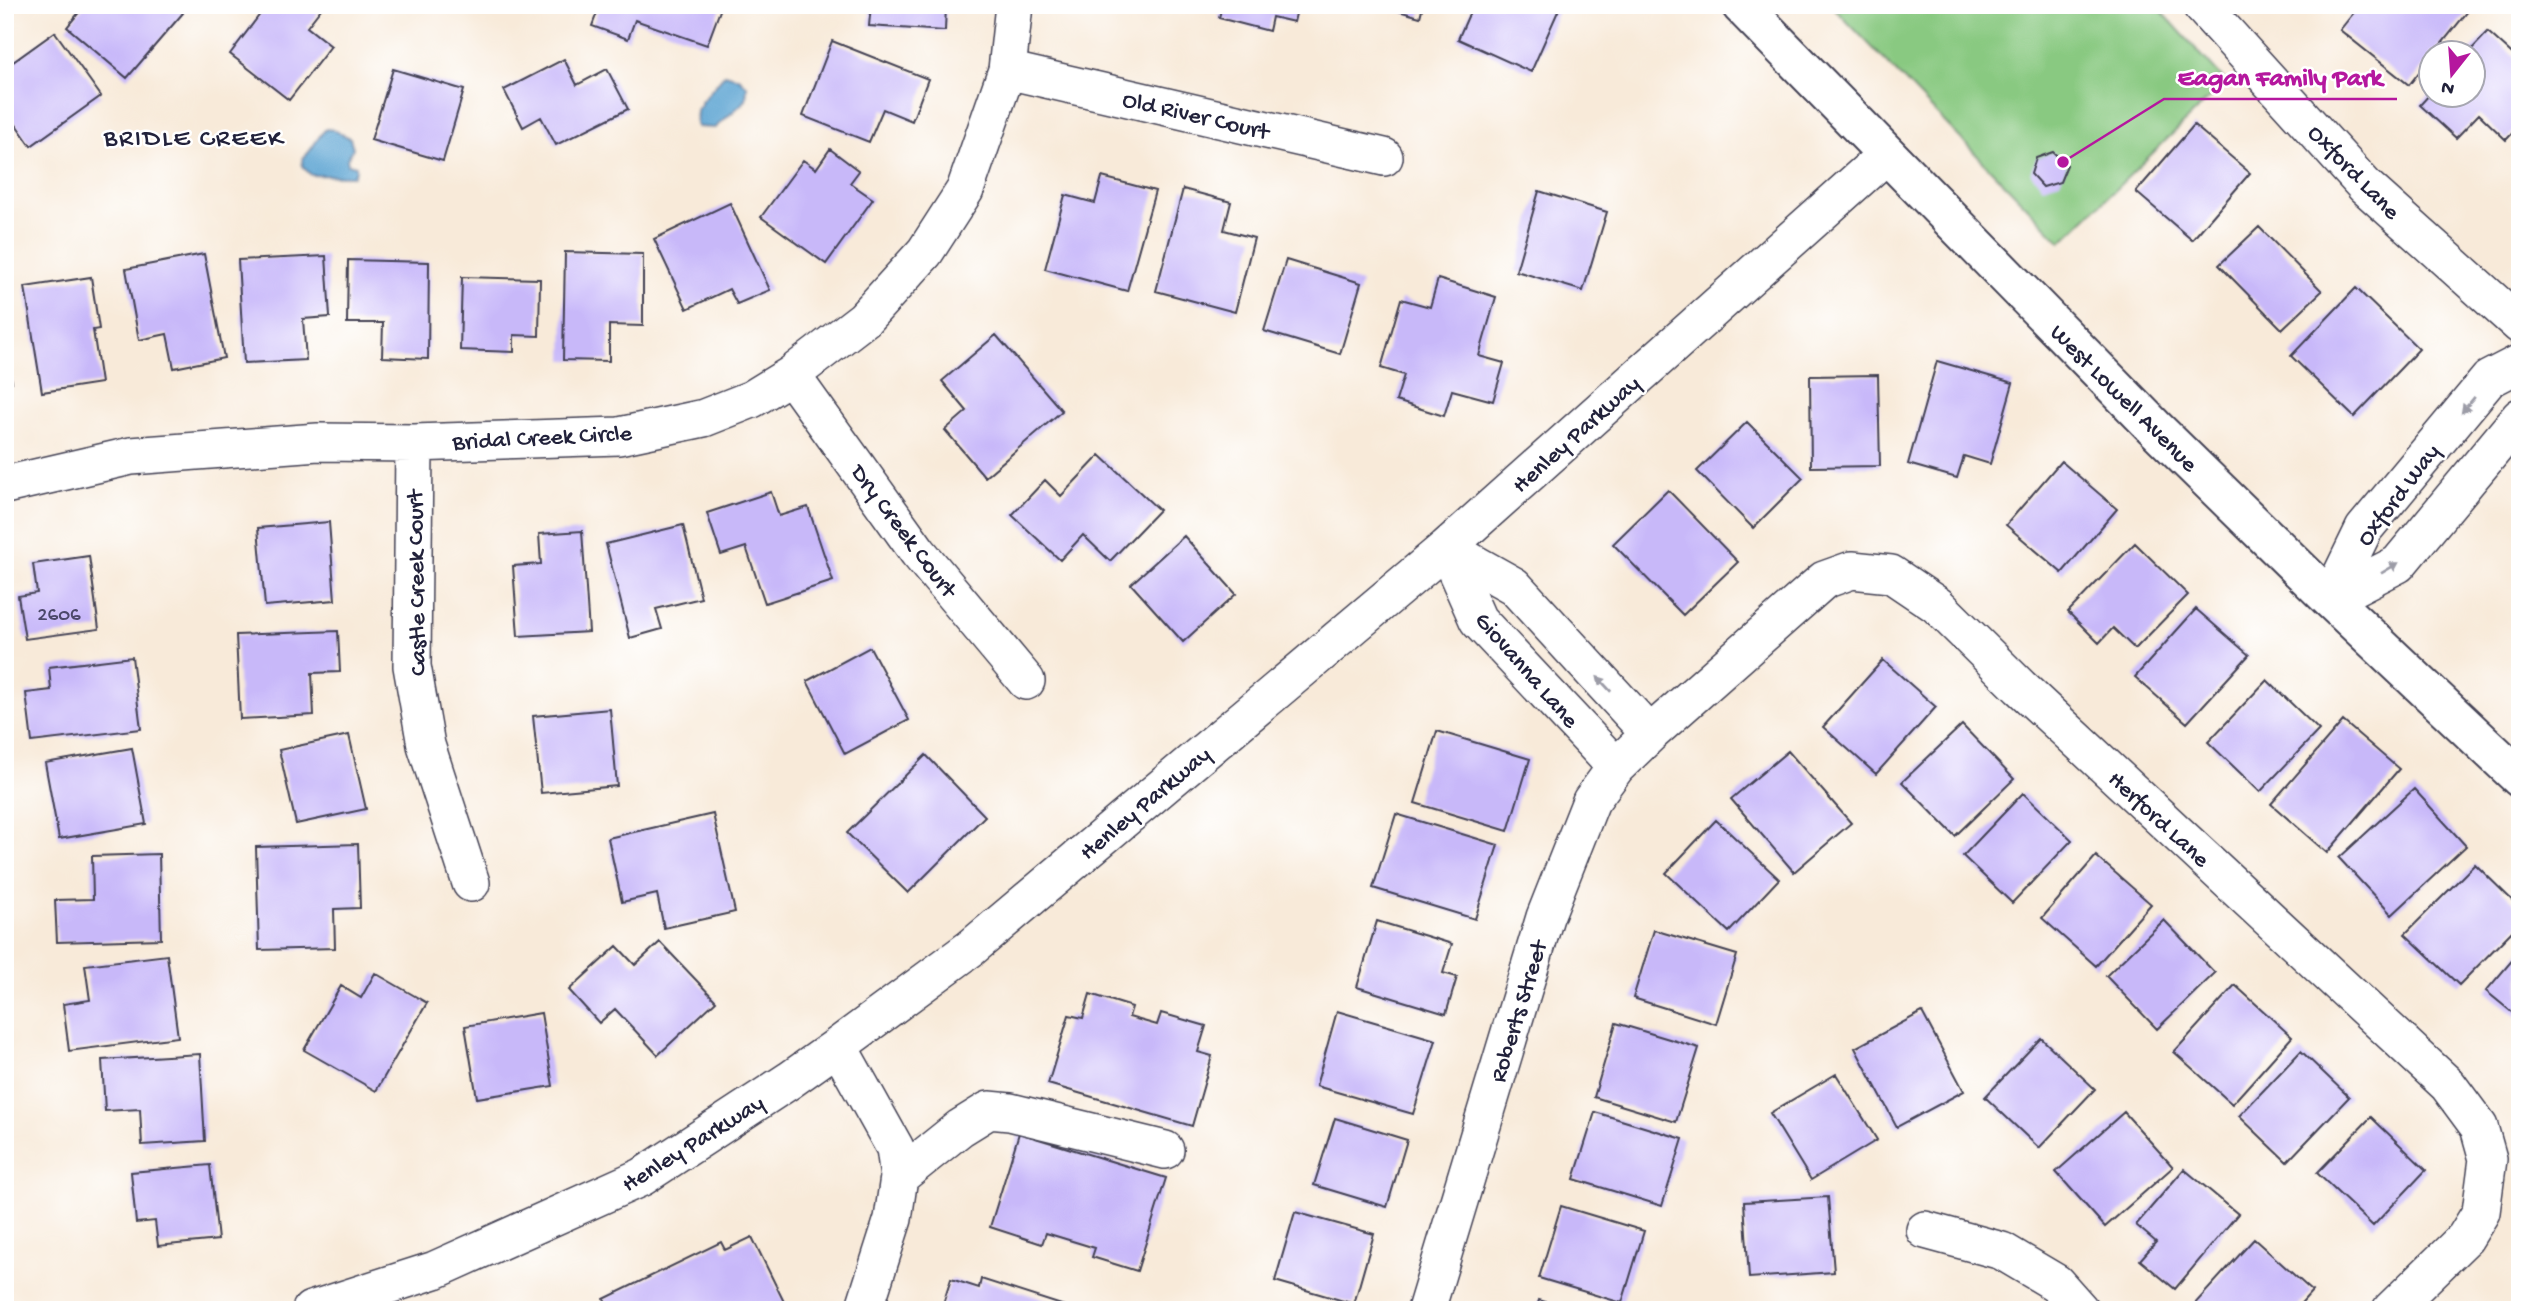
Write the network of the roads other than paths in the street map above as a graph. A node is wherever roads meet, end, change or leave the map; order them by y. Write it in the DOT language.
graph roads {
  1 [pos="1014,5"];
  2 [pos="1741,5"];
  3 [pos="2201,5"];
  4 [pos="1007,70"];
  5 [pos="1887,154"];
  6 [pos="1384,157"];
  7 [pos="2520,325"];
  8 [pos="2520,363"];
  9 [pos="791,375"];
  10 [pos="2520,417"];
  11 [pos="414,443"];
  12 [pos="5,485"];
  13 [pos="1446,548"];
  14 [pos="2330,599"];
  15 [pos="1026,681"];
  16 [pos="1650,734"];
  17 [pos="1616,767"];
  18 [pos="2520,778"];
  19 [pos="471,883"];
  20 [pos="838,1046"];
  21 [pos="1165,1150"];
  22 [pos="900,1177"];
  23 [pos="1925,1230"];
  24 [pos="310,1310"];
  25 [pos="864,1310"];
  26 [pos="1426,1310"];
  27 [pos="2080,1310"];
  28 [pos="2391,1310"];
  1 -- 4 [label="street, Bridal Creek Circle"];
  2 -- 5 [label="street, West Lowell Avenue"];
  3 -- 7 [label="street, Oxford Lane"];
  4 -- 6 [label="street, Old River Court"];
  4 -- 9 [label="street, Bridal Creek Circle"];
  5 -- 13 [label="street, Henley Parkway"];
  5 -- 14 [label="street, West Lowell Avenue"];
  8 -- 14 [label="street, Oxford Way, one-way"];
  9 -- 11 [label="street, Bridal Creek Circle"];
  9 -- 15 [label="street, Dry Creek Court"];
  14 -- 10 [label="street, Oxford Way, one-way"];
  11 -- 12 [label="street, Bridal Creek Circle"];
  11 -- 19 [label="street, Castle Creek Court"];
  16 -- 13 [label="street, Giovanna Lane, one-way"];
  13 -- 17 [label="street, Giovanna Lane"];
  13 -- 20 [label="street, Henley Parkway"];
  14 -- 18 [label="street, West Lowell Avenue"];
  16 -- 17 [label="street, Roberts Street"];
  16 -- 28 [label="street, Herford Lane"];
  17 -- 26 [label="street, Roberts Street"];
  20 -- 22 [label="street"];
  20 -- 24 [label="street, Henley Parkway"];
  21 -- 22 [label="street"];
  22 -- 25 [label="street"];
  23 -- 27 [label="street"];
}
